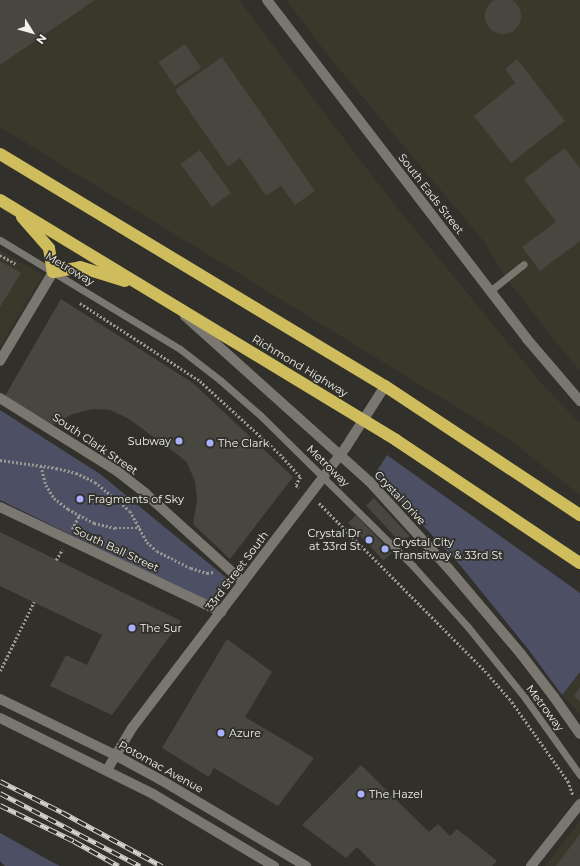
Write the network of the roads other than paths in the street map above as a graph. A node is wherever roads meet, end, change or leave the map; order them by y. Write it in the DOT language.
graph roads {
  1 [pos="267,0"];
  2 [pos="0,154"];
  3 [pos="0,200"];
  4 [pos="15,209"];
  5 [pos="0,240"];
  6 [pos="524,264"];
  7 [pos="53,272"];
  8 [pos="144,287"];
  9 [pos="490,291"];
  10 [pos="174,306"];
  11 [pos="0,361"];
  12 [pos="385,386"];
  13 [pos="0,398"];
  14 [pos="580,401"];
  15 [pos="364,421"];
  16 [pos="339,456"];
  17 [pos="324,476"];
  18 [pos="0,507"];
  19 [pos="580,515"];
  20 [pos="580,563"];
  21 [pos="244,582"];
  22 [pos="221,612"];
  23 [pos="0,699"];
  24 [pos="0,718"];
  25 [pos="580,734"];
  26 [pos="115,754"];
  27 [pos="107,770"];
  28 [pos="580,775"];
  29 [pos="580,804"];
  30 [pos="274,866"];
  31 [pos="306,866"];
  32 [pos="531,866"];
  1 -- 9 [label="street, South Eads Street"];
  2 -- 12 [label="highway"];
  3 -- 4 [label="highway, Richmond Highway"];
  4 -- 7 [label="highway"];
  4 -- 8 [label="highway, Richmond Highway"];
  5 -- 7 [label="lane, Metroway"];
  6 -- 9 [label="lane"];
  7 -- 8 [label="highway"];
  7 -- 11 [label="street"];
  7 -- 17 [label="lane, Metroway"];
  8 -- 10 [label="highway, Richmond Highway"];
  9 -- 14 [label="street, South Eads Street"];
  10 -- 15 [label="highway, Richmond Highway"];
  10 -- 16 [label="street, Crystal Drive"];
  12 -- 15 [label="street, 33rd Street South"];
  12 -- 19 [label="highway"];
  13 -- 21 [label="street, South Clark Street"];
  15 -- 16 [label="street, 33rd Street South"];
  15 -- 20 [label="highway, Richmond Highway"];
  16 -- 17 [label="street, 33rd Street South"];
  16 -- 25 [label="street, Crystal Drive"];
  17 -- 21 [label="street, 33rd Street South"];
  17 -- 28 [label="lane, Metroway"];
  18 -- 22 [label="street, South Ball Street"];
  21 -- 22 [label="street, 33rd Street South"];
  22 -- 26 [label="street, 33rd Street South"];
  23 -- 26 [label="street, Potomac Avenue"];
  24 -- 27 [label="street"];
  26 -- 27 [label="street, 33rd Street South"];
  26 -- 31 [label="street, Potomac Avenue"];
  27 -- 30 [label="street"];
  29 -- 32 [label="street"];
}
